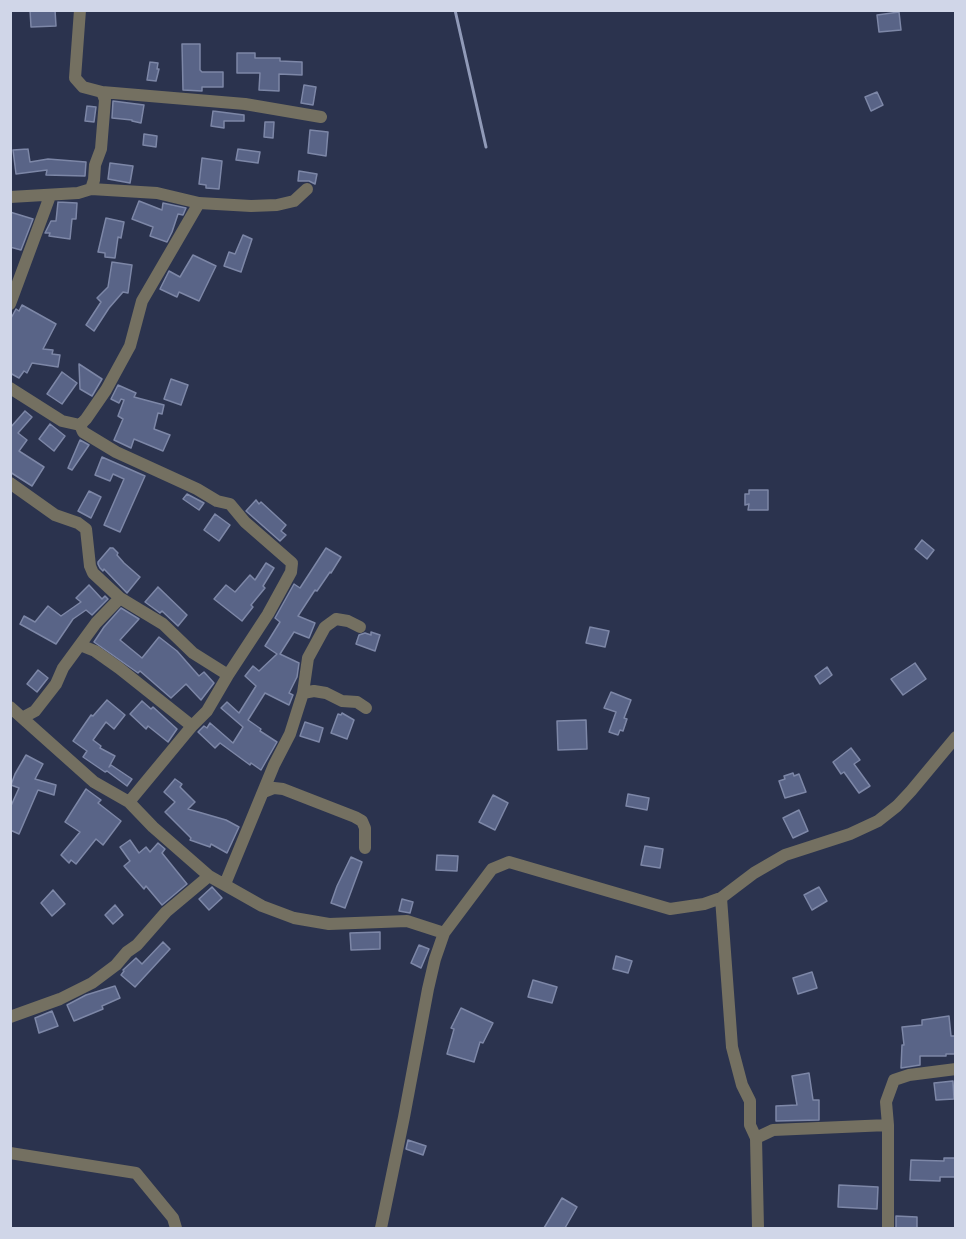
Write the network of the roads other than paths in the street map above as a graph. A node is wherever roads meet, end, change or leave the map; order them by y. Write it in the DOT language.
graph roads {
  1 [pos="80,10"];
  2 [pos="102,92"];
  3 [pos="321,117"];
  4 [pos="91,189"];
  5 [pos="308,189"];
  6 [pos="50,196"];
  7 [pos="10,197"];
  8 [pos="199,203"];
  9 [pos="10,304"];
  10 [pos="10,388"];
  11 [pos="80,425"];
  12 [pos="10,483"];
  13 [pos="120,598"];
  14 [pos="360,627"];
  15 [pos="80,645"];
  16 [pos="228,675"];
  17 [pos="303,693"];
  18 [pos="10,707"];
  19 [pos="366,708"];
  20 [pos="22,718"];
  21 [pos="192,726"];
  22 [pos="956,737"];
  23 [pos="264,792"];
  24 [pos="129,802"];
  25 [pos="365,848"];
  26 [pos="209,876"];
  27 [pos="225,884"];
  28 [pos="721,898"];
  29 [pos="444,933"];
  30 [pos="10,1017"];
  31 [pos="956,1069"];
  32 [pos="888,1125"];
  33 [pos="756,1138"];
  34 [pos="10,1153"];
  35 [pos="176,1228"];
  36 [pos="381,1228"];
  37 [pos="758,1228"];
  38 [pos="888,1228"];
  1 -- 2 [label="street"];
  2 -- 3 [label="street"];
  2 -- 4 [label="street"];
  4 -- 6 [label="street"];
  4 -- 8 [label="street"];
  5 -- 8 [label="street"];
  6 -- 7 [label="street"];
  6 -- 9 [label="street"];
  8 -- 11 [label="street"];
  10 -- 11 [label="street"];
  11 -- 16 [label="street"];
  12 -- 13 [label="street"];
  13 -- 15 [label="street"];
  13 -- 16 [label="street"];
  14 -- 17 [label="street"];
  15 -- 20 [label="street"];
  15 -- 21 [label="street"];
  16 -- 21 [label="street"];
  17 -- 19 [label="street"];
  17 -- 23 [label="street"];
  18 -- 20 [label="street"];
  20 -- 24 [label="street"];
  21 -- 24 [label="street"];
  22 -- 28 [label="street"];
  23 -- 25 [label="street"];
  23 -- 27 [label="street"];
  24 -- 26 [label="street"];
  26 -- 27 [label="street"];
  26 -- 30 [label="street"];
  27 -- 29 [label="street"];
  28 -- 29 [label="street"];
  28 -- 33 [label="street"];
  29 -- 36 [label="street"];
  31 -- 32 [label="street"];
  32 -- 33 [label="street"];
  32 -- 38 [label="street"];
  33 -- 37 [label="street"];
  34 -- 35 [label="street"];
}
